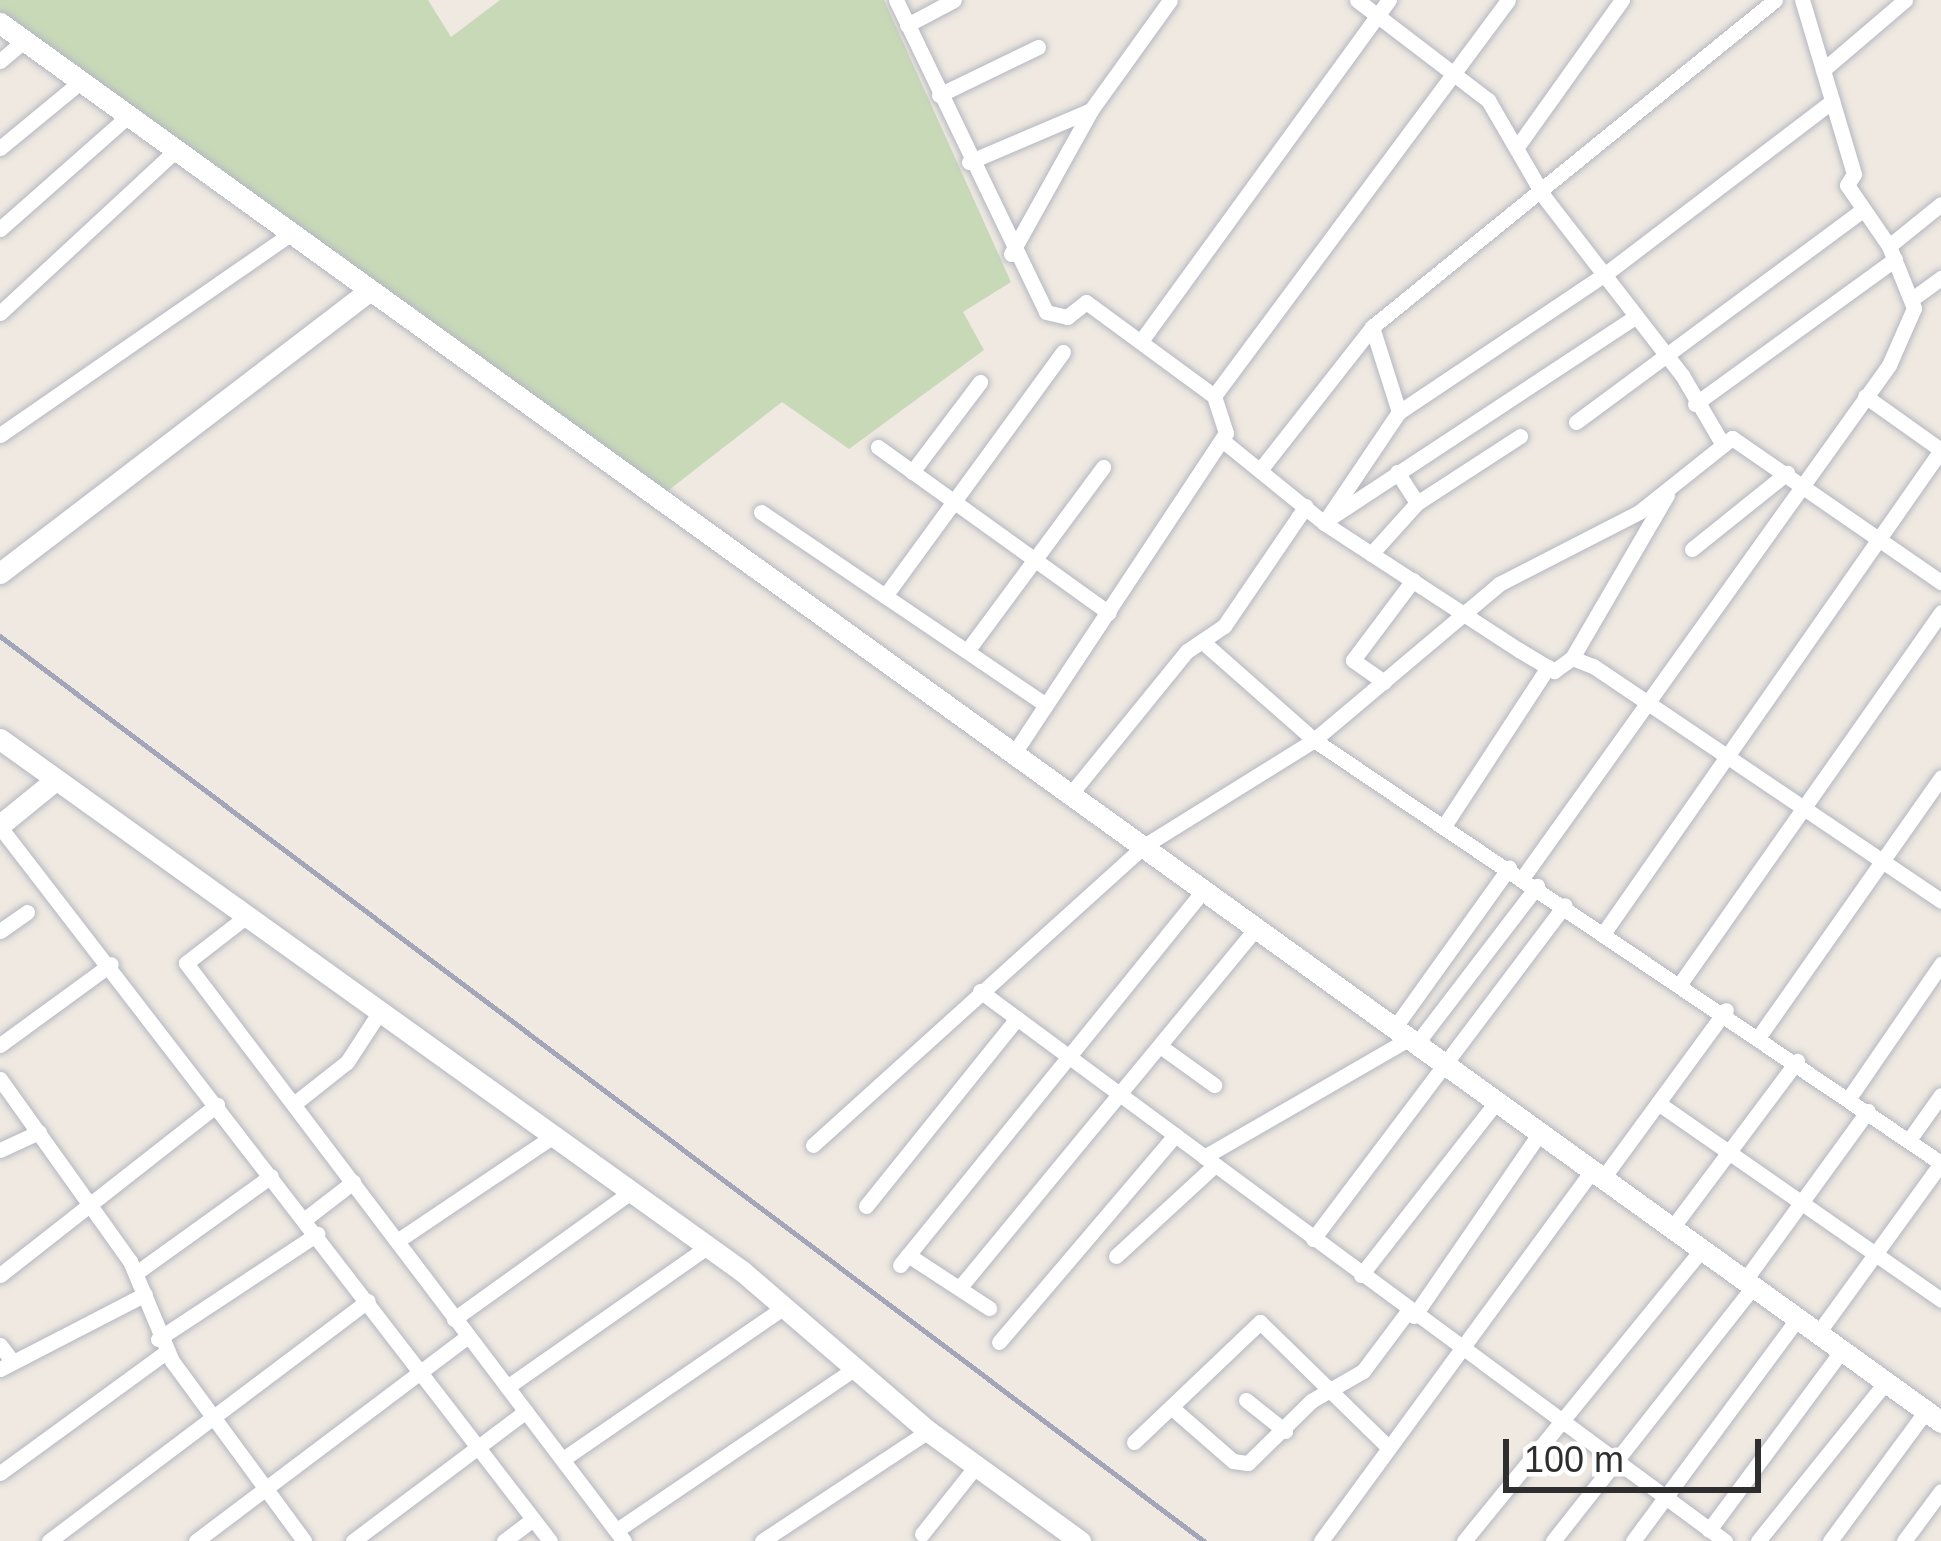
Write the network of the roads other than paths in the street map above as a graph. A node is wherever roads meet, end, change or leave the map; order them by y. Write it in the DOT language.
graph roads {
  1 [pos="896,0"];
  2 [pos="954,0"];
  3 [pos="1170,0"];
  4 [pos="1357,0"];
  5 [pos="1389,0"];
  6 [pos="1508,0"];
  7 [pos="1622,0"];
  8 [pos="1775,0"];
  9 [pos="1802,0"];
  10 [pos="1905,0"];
  11 [pos="1377,15"];
  12 [pos="0,22"];
  13 [pos="907,25"];
  14 [pos="24,40"];
  15 [pos="1038,47"];
  16 [pos="0,61"];
  17 [pos="1823,70"];
  18 [pos="1453,74"];
  19 [pos="80,82"];
  20 [pos="939,95"];
  21 [pos="1832,100"];
  22 [pos="1090,110"];
  23 [pos="127,117"];
  24 [pos="1516,147"];
  25 [pos="0,148"];
  26 [pos="175,152"];
  27 [pos="969,162"];
  28 [pos="1540,190"];
  29 [pos="1941,203"];
  30 [pos="1863,210"];
  31 [pos="0,229"];
  32 [pos="289,235"];
  33 [pos="1892,252"];
  34 [pos="1012,254"];
  35 [pos="1604,275"];
  36 [pos="1941,278"];
  37 [pos="367,292"];
  38 [pos="1912,299"];
  39 [pos="0,313"];
  40 [pos="1636,316"];
  41 [pos="1372,327"];
  42 [pos="1141,341"];
  43 [pos="1063,352"];
  44 [pos="1668,358"];
  45 [pos="980,382"];
  46 [pos="1214,396"];
  47 [pos="1865,396"];
  48 [pos="1695,404"];
  49 [pos="1399,412"];
  50 [pos="1576,422"];
  51 [pos="0,435"];
  52 [pos="1520,436"];
  53 [pos="1222,440"];
  54 [pos="1723,445"];
  55 [pos="878,447"];
  56 [pos="1103,467"];
  57 [pos="1260,470"];
  58 [pos="912,472"];
  59 [pos="1397,472"];
  60 [pos="1795,476"];
  61 [pos="1672,486"];
  62 [pos="954,502"];
  63 [pos="1417,503"];
  64 [pos="1306,506"];
  65 [pos="761,512"];
  66 [pos="1324,523"];
  67 [pos="1879,538"];
  68 [pos="1692,549"];
  69 [pos="1371,554"];
  70 [pos="1034,560"];
  71 [pos="0,573"];
  72 [pos="1414,580"];
  73 [pos="1941,581"];
  74 [pos="886,596"];
  75 [pos="1941,612"];
  76 [pos="1109,613"];
  77 [pos="1469,613"];
  78 [pos="1204,643"];
  79 [pos="967,651"];
  80 [pos="1572,658"];
  81 [pos="1548,668"];
  82 [pos="1384,682"];
  83 [pos="1646,702"];
  84 [pos="1046,705"];
  85 [pos="0,739"];
  86 [pos="1314,740"];
  87 [pos="1012,756"];
  88 [pos="1727,756"];
  89 [pos="1941,776"];
  90 [pos="53,782"];
  91 [pos="1069,796"];
  92 [pos="1804,807"];
  93 [pos="0,826"];
  94 [pos="1444,826"];
  95 [pos="1144,846"];
  96 [pos="1881,860"];
  97 [pos="1523,877"];
  98 [pos="1204,889"];
  99 [pos="1941,901"];
  100 [pos="1565,905"];
  101 [pos="27,912"];
  102 [pos="243,919"];
  103 [pos="1257,927"];
  104 [pos="0,931"];
  105 [pos="1605,931"];
  106 [pos="111,964"];
  107 [pos="1941,964"];
  108 [pos="1682,981"];
  109 [pos="980,991"];
  110 [pos="1726,1010"];
  111 [pos="377,1016"];
  112 [pos="1017,1018"];
  113 [pos="1760,1035"];
  114 [pos="1407,1036"];
  115 [pos="0,1045"];
  116 [pos="1160,1046"];
  117 [pos="1069,1056"];
  118 [pos="1797,1061"];
  119 [pos="1444,1063"];
  120 [pos="0,1079"];
  121 [pos="1214,1085"];
  122 [pos="1120,1095"];
  123 [pos="1941,1095"];
  124 [pos="1849,1098"];
  125 [pos="1497,1101"];
  126 [pos="296,1103"];
  127 [pos="1658,1103"];
  128 [pos="217,1106"];
  129 [pos="1868,1111"];
  130 [pos="39,1132"];
  131 [pos="1540,1133"];
  132 [pos="1175,1135"];
  133 [pos="549,1139"];
  134 [pos="1909,1140"];
  135 [pos="812,1145"];
  136 [pos="0,1150"];
  137 [pos="1728,1151"];
  138 [pos="1209,1161"];
  139 [pos="1941,1163"];
  140 [pos="1598,1174"];
  141 [pos="271,1176"];
  142 [pos="353,1182"];
  143 [pos="632,1191"];
  144 [pos="93,1204"];
  145 [pos="1804,1204"];
  146 [pos="866,1206"];
  147 [pos="305,1219"];
  148 [pos="1672,1228"];
  149 [pos="317,1234"];
  150 [pos="1313,1239"];
  151 [pos="397,1241"];
  152 [pos="707,1247"];
  153 [pos="1702,1249"];
  154 [pos="1116,1256"];
  155 [pos="1877,1256"];
  156 [pos="136,1273"];
  157 [pos="0,1275"];
  158 [pos="1361,1275"];
  159 [pos="1749,1283"];
  160 [pos="961,1286"];
  161 [pos="145,1294"];
  162 [pos="368,1300"];
  163 [pos="1941,1300"];
  164 [pos="786,1306"];
  165 [pos="989,1308"];
  166 [pos="1411,1313"];
  167 [pos="1798,1318"];
  168 [pos="454,1319"];
  169 [pos="1818,1333"];
  170 [pos="467,1336"];
  171 [pos="998,1342"];
  172 [pos="0,1345"];
  173 [pos="162,1346"];
  174 [pos="1461,1350"];
  175 [pos="1842,1350"];
  176 [pos="6,1365"];
  177 [pos="852,1370"];
  178 [pos="419,1372"];
  179 [pos="1886,1382"];
  180 [pos="507,1387"];
  181 [pos="1328,1393"];
  182 [pos="1246,1400"];
  183 [pos="1171,1407"];
  184 [pos="526,1411"];
  185 [pos="1934,1416"];
  186 [pos="214,1417"];
  187 [pos="1563,1425"];
  188 [pos="928,1431"];
  189 [pos="1285,1431"];
  190 [pos="1134,1442"];
  191 [pos="477,1445"];
  192 [pos="1388,1447"];
  193 [pos="563,1459"];
  194 [pos="1616,1462"];
  195 [pos="976,1466"];
  196 [pos="0,1473"];
  197 [pos="268,1488"];
  198 [pos="1941,1491"];
  199 [pos="1667,1499"];
  200 [pos="533,1519"];
  201 [pos="1709,1530"];
  202 [pos="922,1534"];
  203 [pos="621,1536"];
  204 [pos="49,1541"];
  205 [pos="196,1541"];
  206 [pos="304,1541"];
  207 [pos="353,1541"];
  208 [pos="504,1541"];
  209 [pos="550,1541"];
  210 [pos="762,1541"];
  211 [pos="1080,1541"];
  212 [pos="1321,1541"];
  213 [pos="1464,1541"];
  214 [pos="1553,1541"];
  215 [pos="1633,1541"];
  216 [pos="1725,1541"];
  217 [pos="1758,1541"];
  218 [pos="1830,1541"];
  219 [pos="1904,1541"];
  1 -- 13 [label="street"];
  2 -- 13 [label="street"];
  3 -- 22 [label="street"];
  4 -- 11 [label="street"];
  5 -- 11 [label="street"];
  6 -- 18 [label="street"];
  7 -- 24 [label="street"];
  8 -- 28 [label="street"];
  9 -- 17 [label="street"];
  10 -- 17 [label="street"];
  11 -- 18 [label="street"];
  11 -- 42 [label="street"];
  12 -- 14 [label="main road"];
  13 -- 20 [label="street"];
  14 -- 16 [label="street"];
  14 -- 19 [label="main road"];
  15 -- 20 [label="street"];
  17 -- 21 [label="street"];
  18 -- 24 [label="street"];
  18 -- 46 [label="street"];
  19 -- 23 [label="main road"];
  19 -- 25 [label="street"];
  20 -- 27 [label="street"];
  21 -- 30 [label="street"];
  21 -- 35 [label="street"];
  22 -- 27 [label="street"];
  22 -- 34 [label="street"];
  23 -- 26 [label="main road"];
  23 -- 31 [label="street"];
  24 -- 28 [label="street"];
  26 -- 32 [label="main road"];
  26 -- 39 [label="street"];
  27 -- 34 [label="street"];
  28 -- 35 [label="street"];
  28 -- 41 [label="street"];
  29 -- 33 [label="street"];
  30 -- 33 [label="street"];
  30 -- 44 [label="street"];
  32 -- 37 [label="main road"];
  32 -- 51 [label="street"];
  33 -- 38 [label="street"];
  33 -- 48 [label="street"];
  34 -- 42 [label="street"];
  35 -- 40 [label="street"];
  35 -- 49 [label="street"];
  36 -- 38 [label="street"];
  37 -- 71 [label="main road"];
  37 -- 87 [label="main road"];
  38 -- 47 [label="street"];
  40 -- 44 [label="street"];
  40 -- 59 [label="street"];
  41 -- 49 [label="street"];
  41 -- 57 [label="street"];
  42 -- 46 [label="street"];
  43 -- 62 [label="street"];
  44 -- 48 [label="street"];
  44 -- 50 [label="street"];
  45 -- 58 [label="street"];
  46 -- 53 [label="street"];
  47 -- 60 [label="street"];
  47 -- 67 [label="street"];
  48 -- 54 [label="street"];
  49 -- 66 [label="street"];
  52 -- 63 [label="street"];
  53 -- 57 [label="street"];
  53 -- 76 [label="street"];
  54 -- 60 [label="street"];
  54 -- 61 [label="street"];
  55 -- 58 [label="street"];
  56 -- 70 [label="street"];
  57 -- 64 [label="street"];
  58 -- 62 [label="street"];
  59 -- 63 [label="street"];
  59 -- 66 [label="street"];
  60 -- 67 [label="street"];
  60 -- 68 [label="street"];
  60 -- 83 [label="street"];
  61 -- 77 [label="street"];
  61 -- 80 [label="street"];
  62 -- 70 [label="street"];
  62 -- 74 [label="street"];
  63 -- 69 [label="street"];
  64 -- 66 [label="street"];
  64 -- 78 [label="street"];
  65 -- 74 [label="street"];
  66 -- 69 [label="street"];
  67 -- 73 [label="street"];
  67 -- 88 [label="street"];
  69 -- 72 [label="street"];
  70 -- 76 [label="street"];
  70 -- 79 [label="street"];
  72 -- 77 [label="street"];
  72 -- 82 [label="street"];
  74 -- 79 [label="street"];
  75 -- 92 [label="street"];
  76 -- 84 [label="street"];
  77 -- 81 [label="street"];
  77 -- 82 [label="street"];
  78 -- 86 [label="street"];
  78 -- 91 [label="street"];
  79 -- 84 [label="street"];
  80 -- 81 [label="street"];
  80 -- 83 [label="street"];
  81 -- 94 [label="street"];
  82 -- 86 [label="street"];
  83 -- 88 [label="street"];
  83 -- 97 [label="street"];
  84 -- 87 [label="street"];
  85 -- 90 [label="main road"];
  86 -- 94 [label="street"];
  86 -- 95 [label="street"];
  87 -- 91 [label="main road"];
  88 -- 92 [label="street"];
  88 -- 105 [label="street"];
  89 -- 96 [label="street"];
  90 -- 93 [label="main road"];
  90 -- 102 [label="main road"];
  91 -- 95 [label="main road"];
  92 -- 96 [label="street"];
  92 -- 108 [label="street"];
  93 -- 106 [label="street"];
  94 -- 97 [label="street"];
  95 -- 98 [label="main road"];
  95 -- 109 [label="street"];
  96 -- 99 [label="street"];
  96 -- 113 [label="street"];
  97 -- 100 [label="street"];
  97 -- 114 [label="street"];
  97 -- 114 [label="street"];
  98 -- 103 [label="main road"];
  98 -- 117 [label="street"];
  100 -- 105 [label="street"];
  100 -- 119 [label="street"];
  101 -- 104 [label="street"];
  102 -- 111 [label="main road"];
  102 -- 126 [label="street"];
  103 -- 114 [label="main road"];
  103 -- 116 [label="street"];
  105 -- 108 [label="street"];
  106 -- 115 [label="street"];
  106 -- 128 [label="street"];
  107 -- 124 [label="street"];
  108 -- 110 [label="street"];
  109 -- 112 [label="street"];
  109 -- 135 [label="street"];
  110 -- 113 [label="street"];
  110 -- 127 [label="street"];
  111 -- 126 [label="street"];
  111 -- 133 [label="main road"];
  112 -- 117 [label="street"];
  112 -- 146 [label="street"];
  113 -- 118 [label="street"];
  114 -- 119 [label="main road"];
  114 -- 138 [label="street"];
  116 -- 121 [label="street"];
  116 -- 122 [label="street"];
  117 -- 122 [label="street"];
  117 -- 160 [label="street"];
  118 -- 124 [label="street"];
  118 -- 137 [label="street"];
  119 -- 125 [label="main road"];
  119 -- 150 [label="street"];
  120 -- 130 [label="street"];
  122 -- 132 [label="street"];
  122 -- 160 [label="street"];
  123 -- 134 [label="street"];
  124 -- 129 [label="street"];
  125 -- 131 [label="main road"];
  125 -- 158 [label="street"];
  126 -- 142 [label="street"];
  127 -- 137 [label="street"];
  127 -- 140 [label="street"];
  128 -- 141 [label="street"];
  128 -- 144 [label="street"];
  129 -- 134 [label="street"];
  129 -- 145 [label="street"];
  130 -- 136 [label="street"];
  130 -- 144 [label="street"];
  131 -- 140 [label="main road"];
  131 -- 166 [label="street"];
  132 -- 138 [label="street"];
  132 -- 171 [label="street"];
  133 -- 143 [label="main road"];
  133 -- 151 [label="street"];
  134 -- 139 [label="street"];
  137 -- 145 [label="street"];
  137 -- 148 [label="street"];
  138 -- 150 [label="street"];
  138 -- 154 [label="street"];
  139 -- 155 [label="street"];
  140 -- 148 [label="main road"];
  140 -- 174 [label="street"];
  141 -- 147 [label="street"];
  141 -- 156 [label="street"];
  142 -- 147 [label="street"];
  142 -- 151 [label="street"];
  143 -- 152 [label="main road"];
  143 -- 168 [label="street"];
  144 -- 156 [label="street"];
  144 -- 157 [label="street"];
  145 -- 155 [label="street"];
  145 -- 159 [label="street"];
  147 -- 149 [label="street"];
  148 -- 153 [label="main road"];
  149 -- 162 [label="street"];
  149 -- 173 [label="street"];
  150 -- 158 [label="street"];
  151 -- 168 [label="street"];
  152 -- 164 [label="main road"];
  152 -- 180 [label="street"];
  153 -- 159 [label="main road"];
  153 -- 187 [label="street"];
  155 -- 163 [label="street"];
  155 -- 169 [label="street"];
  156 -- 161 [label="street"];
  158 -- 166 [label="street"];
  159 -- 167 [label="main road"];
  159 -- 194 [label="street"];
  160 -- 165 [label="street"];
  161 -- 173 [label="street"];
  161 -- 176 [label="street"];
  162 -- 178 [label="street"];
  162 -- 186 [label="street"];
  164 -- 177 [label="main road"];
  164 -- 193 [label="street"];
  166 -- 174 [label="street"];
  166 -- 181 [label="street"];
  167 -- 169 [label="main road"];
  167 -- 199 [label="street"];
  168 -- 170 [label="street"];
  169 -- 175 [label="main road"];
  170 -- 178 [label="street"];
  170 -- 180 [label="street"];
  172 -- 176 [label="street"];
  173 -- 186 [label="street"];
  173 -- 196 [label="street"];
  174 -- 187 [label="street"];
  174 -- 192 [label="street"];
  175 -- 179 [label="main road"];
  175 -- 201 [label="street"];
  177 -- 188 [label="main road"];
  177 -- 203 [label="street"];
  178 -- 191 [label="street"];
  178 -- 197 [label="street"];
  179 -- 185 [label="main road"];
  179 -- 217 [label="street"];
  180 -- 184 [label="street"];
  181 -- 183 [label="street"];
  181 -- 189 [label="street"];
  181 -- 192 [label="street"];
  182 -- 189 [label="street"];
  183 -- 189 [label="street"];
  183 -- 190 [label="street"];
  184 -- 191 [label="street"];
  184 -- 193 [label="street"];
  185 -- 218 [label="street"];
  186 -- 197 [label="street"];
  186 -- 204 [label="street"];
  187 -- 194 [label="street"];
  187 -- 213 [label="street"];
  188 -- 195 [label="main road"];
  188 -- 210 [label="street"];
  191 -- 200 [label="street"];
  191 -- 207 [label="street"];
  192 -- 212 [label="street"];
  193 -- 203 [label="street"];
  194 -- 199 [label="street"];
  194 -- 214 [label="street"];
  195 -- 202 [label="street"];
  195 -- 211 [label="main road"];
  197 -- 205 [label="street"];
  197 -- 206 [label="street"];
  198 -- 219 [label="street"];
  199 -- 201 [label="street"];
  199 -- 215 [label="street"];
  200 -- 208 [label="street"];
  200 -- 209 [label="street"];
  201 -- 216 [label="street"];
}
